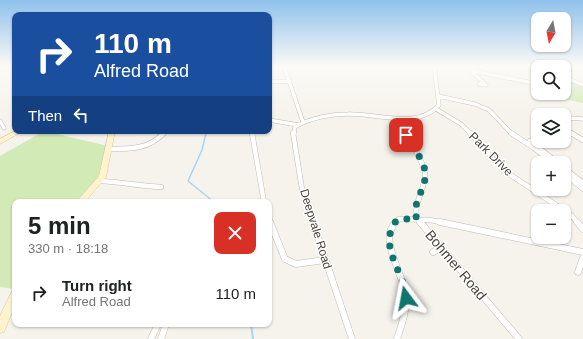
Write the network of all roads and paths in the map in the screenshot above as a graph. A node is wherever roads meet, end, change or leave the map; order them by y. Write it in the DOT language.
graph roads {
  1 [pos="290,81"];
  2 [pos="436,82"];
  3 [pos="438,96"];
  4 [pos="436,110"];
  5 [pos="398,118"];
  6 [pos="583,119"];
  7 [pos="272,120"];
  8 [pos="0,121"];
  9 [pos="300,121"];
  10 [pos="4,128"];
  11 [pos="507,130"];
  12 [pos="15,134"];
  13 [pos="111,134"];
  14 [pos="163,134"];
  15 [pos="253,134"];
  16 [pos="583,140"];
  17 [pos="0,142"];
  18 [pos="107,149"];
  19 [pos="544,156"];
  20 [pos="549,156"];
  21 [pos="571,174"];
  22 [pos="571,179"];
  23 [pos="100,181"];
  24 [pos="583,183"];
  25 [pos="161,187"];
  26 [pos="583,189"];
  27 [pos="83,199"];
  28 [pos="263,199"];
  29 [pos="417,219"];
  30 [pos="272,227"];
  31 [pos="583,229"];
  32 [pos="441,248"];
  33 [pos="433,252"];
  34 [pos="583,252"];
  35 [pos="583,258"];
  36 [pos="325,260"];
  37 [pos="578,272"];
  38 [pos="12,301"];
  39 [pos="157,327"];
  40 [pos="165,327"];
  41 [pos="0,328"];
  42 [pos="151,339"];
  43 [pos="161,339"];
  44 [pos="352,339"];
  45 [pos="397,339"];
  46 [pos="519,339"];
  1 -- 9 [label="street"];
  2 -- 3 [label="street"];
  3 -- 4 [label="street"];
  3 -- 11 [label="street"];
  4 -- 5 [label="street"];
  4 -- 31 [label="street, Park Drive"];
  5 -- 9 [label="street"];
  5 -- 29 [label="street, Bohmer Road"];
  6 -- 16 [label="street"];
  7 -- 9 [label="street"];
  8 -- 10 [label="street"];
  9 -- 36 [label="street, Deepvale Road"];
  11 -- 19 [label="street"];
  11 -- 20 [label="street"];
  12 -- 17 [label="main road"];
  13 -- 18 [label="main road"];
  14 -- 18 [label="street"];
  15 -- 28 [label="street"];
  18 -- 23 [label="main road"];
  21 -- 24 [label="street"];
  22 -- 26 [label="street"];
  23 -- 25 [label="street"];
  23 -- 27 [label="main road"];
  29 -- 32 [label="street, Bohmer Road"];
  29 -- 34 [label="street"];
  29 -- 45 [label="street"];
  30 -- 36 [label="street"];
  32 -- 33 [label="street"];
  32 -- 46 [label="street, Bohmer Road"];
  35 -- 37 [label="street"];
  36 -- 44 [label="street, Deepvale Road"];
  38 -- 41 [label="main road"];
  39 -- 42 [label="street"];
  40 -- 43 [label="street"];
}
